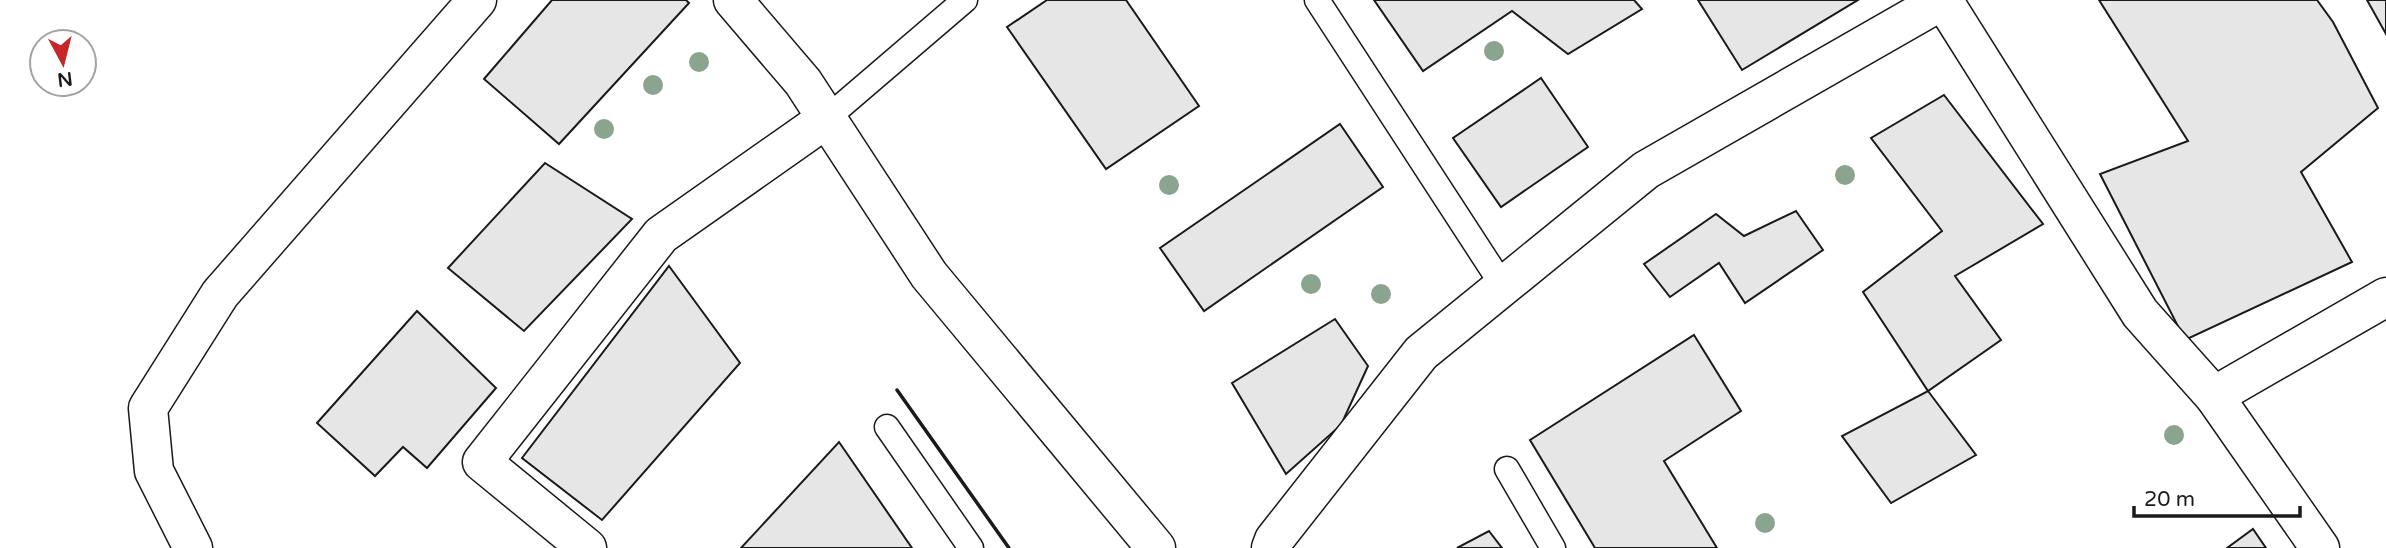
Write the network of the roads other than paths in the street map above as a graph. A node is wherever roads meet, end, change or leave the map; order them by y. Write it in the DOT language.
graph roads {
  1 [pos="477,0"];
  2 [pos="733,0"];
  3 [pos="965,0"];
  4 [pos="1317,0"];
  5 [pos="1943,0"];
  6 [pos="826,119"];
  7 [pos="1503,286"];
  8 [pos="2386,297"];
  9 [pos="2214,396"];
  10 [pos="887,427"];
  11 [pos="1507,469"];
  12 [pos="193,548"];
  13 [pos="587,548"];
  14 [pos="971,548"];
  15 [pos="1156,548"];
  16 [pos="1271,548"];
  17 [pos="1553,548"];
  18 [pos="2319,548"];
  1 -- 12 [label="street"];
  2 -- 6 [label="street"];
  3 -- 6 [label="lane"];
  4 -- 7 [label="lane"];
  5 -- 7 [label="street"];
  5 -- 9 [label="street"];
  6 -- 13 [label="street"];
  6 -- 15 [label="street"];
  7 -- 16 [label="street"];
  8 -- 9 [label="street"];
  9 -- 18 [label="street"];
  10 -- 14 [label="lane"];
  11 -- 17 [label="lane"];
}
